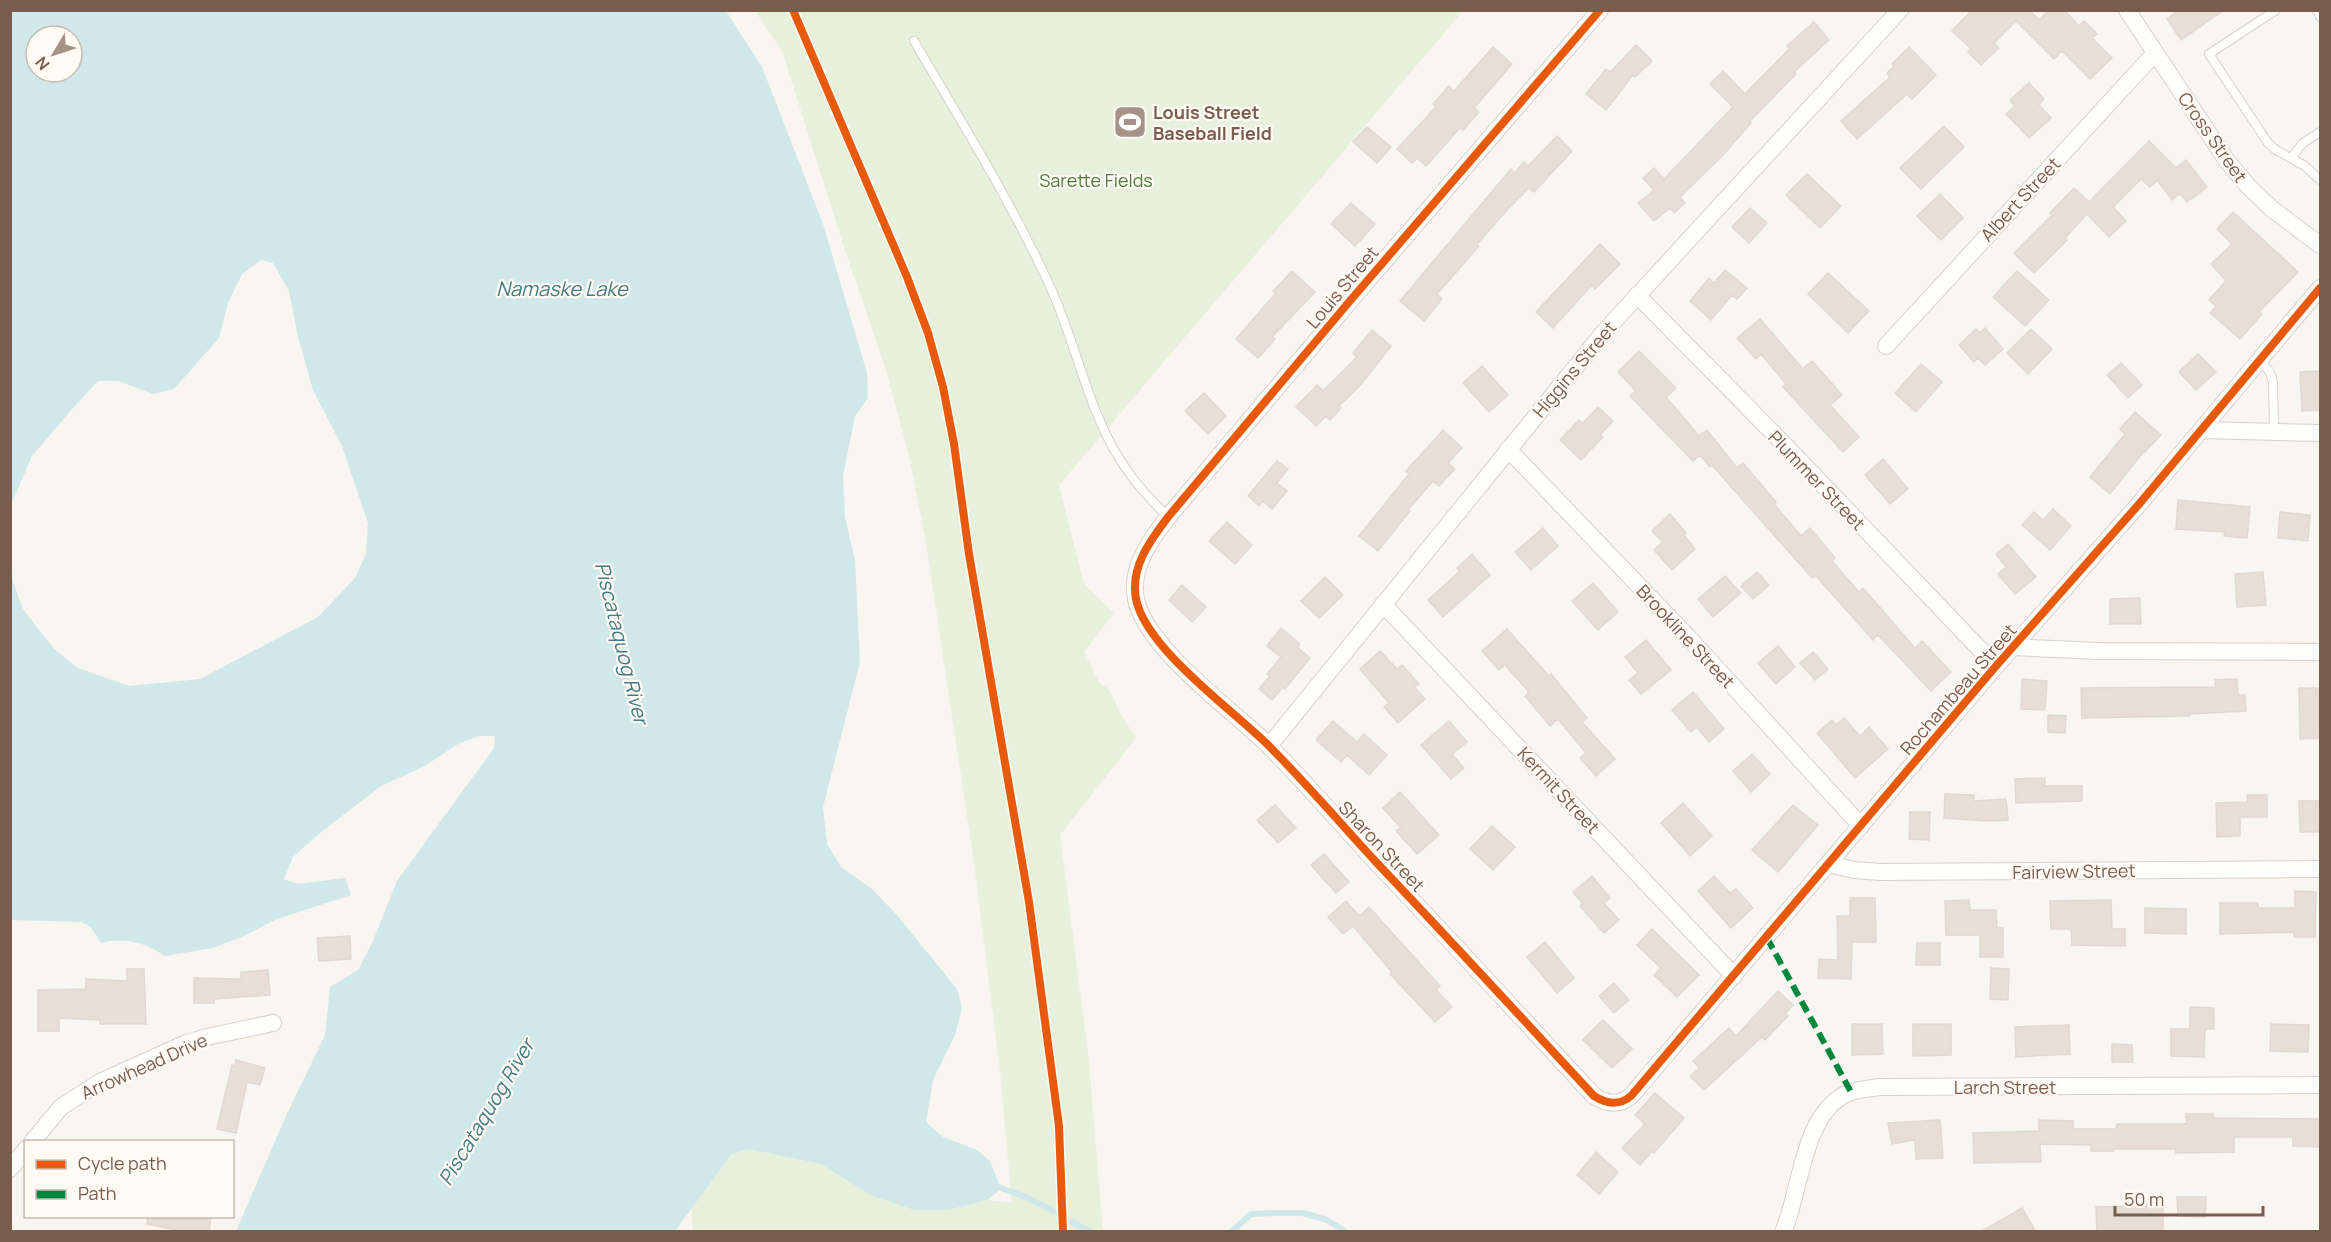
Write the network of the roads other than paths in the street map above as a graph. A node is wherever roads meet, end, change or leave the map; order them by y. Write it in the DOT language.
graph roads {
  1 [pos="1600,10"];
  2 [pos="1900,10"];
  3 [pos="2127,10"];
  4 [pos="2276,10"];
  5 [pos="2317,10"];
  6 [pos="2320,16"];
  7 [pos="914,41"];
  8 [pos="2155,53"];
  9 [pos="2320,132"];
  10 [pos="2291,158"];
  11 [pos="2320,180"];
  12 [pos="2320,245"];
  13 [pos="2320,288"];
  14 [pos="1637,295"];
  15 [pos="1886,346"];
  16 [pos="2260,361"];
  17 [pos="2202,430"];
  18 [pos="2274,432"];
  19 [pos="2320,433"];
  20 [pos="1508,449"];
  21 [pos="1168,517"];
  22 [pos="1137,599"];
  23 [pos="1383,604"];
  24 [pos="2013,647"];
  25 [pos="2320,652"];
  26 [pos="1996,666"];
  27 [pos="1269,746"];
  28 [pos="1861,826"];
  29 [pos="1828,864"];
  30 [pos="2320,869"];
  31 [pos="1734,976"];
  32 [pos="273,1023"];
  33 [pos="2320,1085"];
  34 [pos="1616,1103"];
  35 [pos="34,1140"];
  36 [pos="24,1152"];
  37 [pos="10,1169"];
  38 [pos="1784,1232"];
  1 -- 21 [label="street, Louis Street"];
  2 -- 14 [label="street, Higgins Street"];
  3 -- 8 [label="street, Cross Street"];
  4 -- 10 [label="lane"];
  5 -- 6 [label="lane"];
  7 -- 21 [label="lane"];
  8 -- 12 [label="street, Cross Street"];
  8 -- 15 [label="street, Albert Street"];
  9 -- 10 [label="lane"];
  10 -- 11 [label="lane"];
  13 -- 16 [label="street, Rochambeau Street"];
  14 -- 20 [label="street, Higgins Street"];
  14 -- 26 [label="street, Plummer Street"];
  16 -- 17 [label="street, Rochambeau Street"];
  16 -- 18 [label="lane"];
  17 -- 18 [label="street"];
  17 -- 24 [label="street, Rochambeau Street"];
  18 -- 19 [label="street"];
  20 -- 23 [label="street, Higgins Street"];
  20 -- 28 [label="street, Brookline Street"];
  21 -- 22 [label="street, Louis Street"];
  22 -- 27 [label="street, Sharon Street"];
  23 -- 27 [label="street, Higgins Street"];
  23 -- 31 [label="street, Kermit Street"];
  24 -- 25 [label="street"];
  24 -- 26 [label="street, Rochambeau Street"];
  26 -- 28 [label="street, Rochambeau Street"];
  27 -- 34 [label="street, Sharon Street"];
  28 -- 29 [label="street, Rochambeau Street"];
  29 -- 30 [label="street, Fairview Street"];
  29 -- 31 [label="street, Rochambeau Street"];
  31 -- 34 [label="street, Rochambeau Street"];
  32 -- 35 [label="street, Arrowhead Drive"];
  33 -- 38 [label="street, Larch Street"];
  36 -- 37 [label="street"];
}
